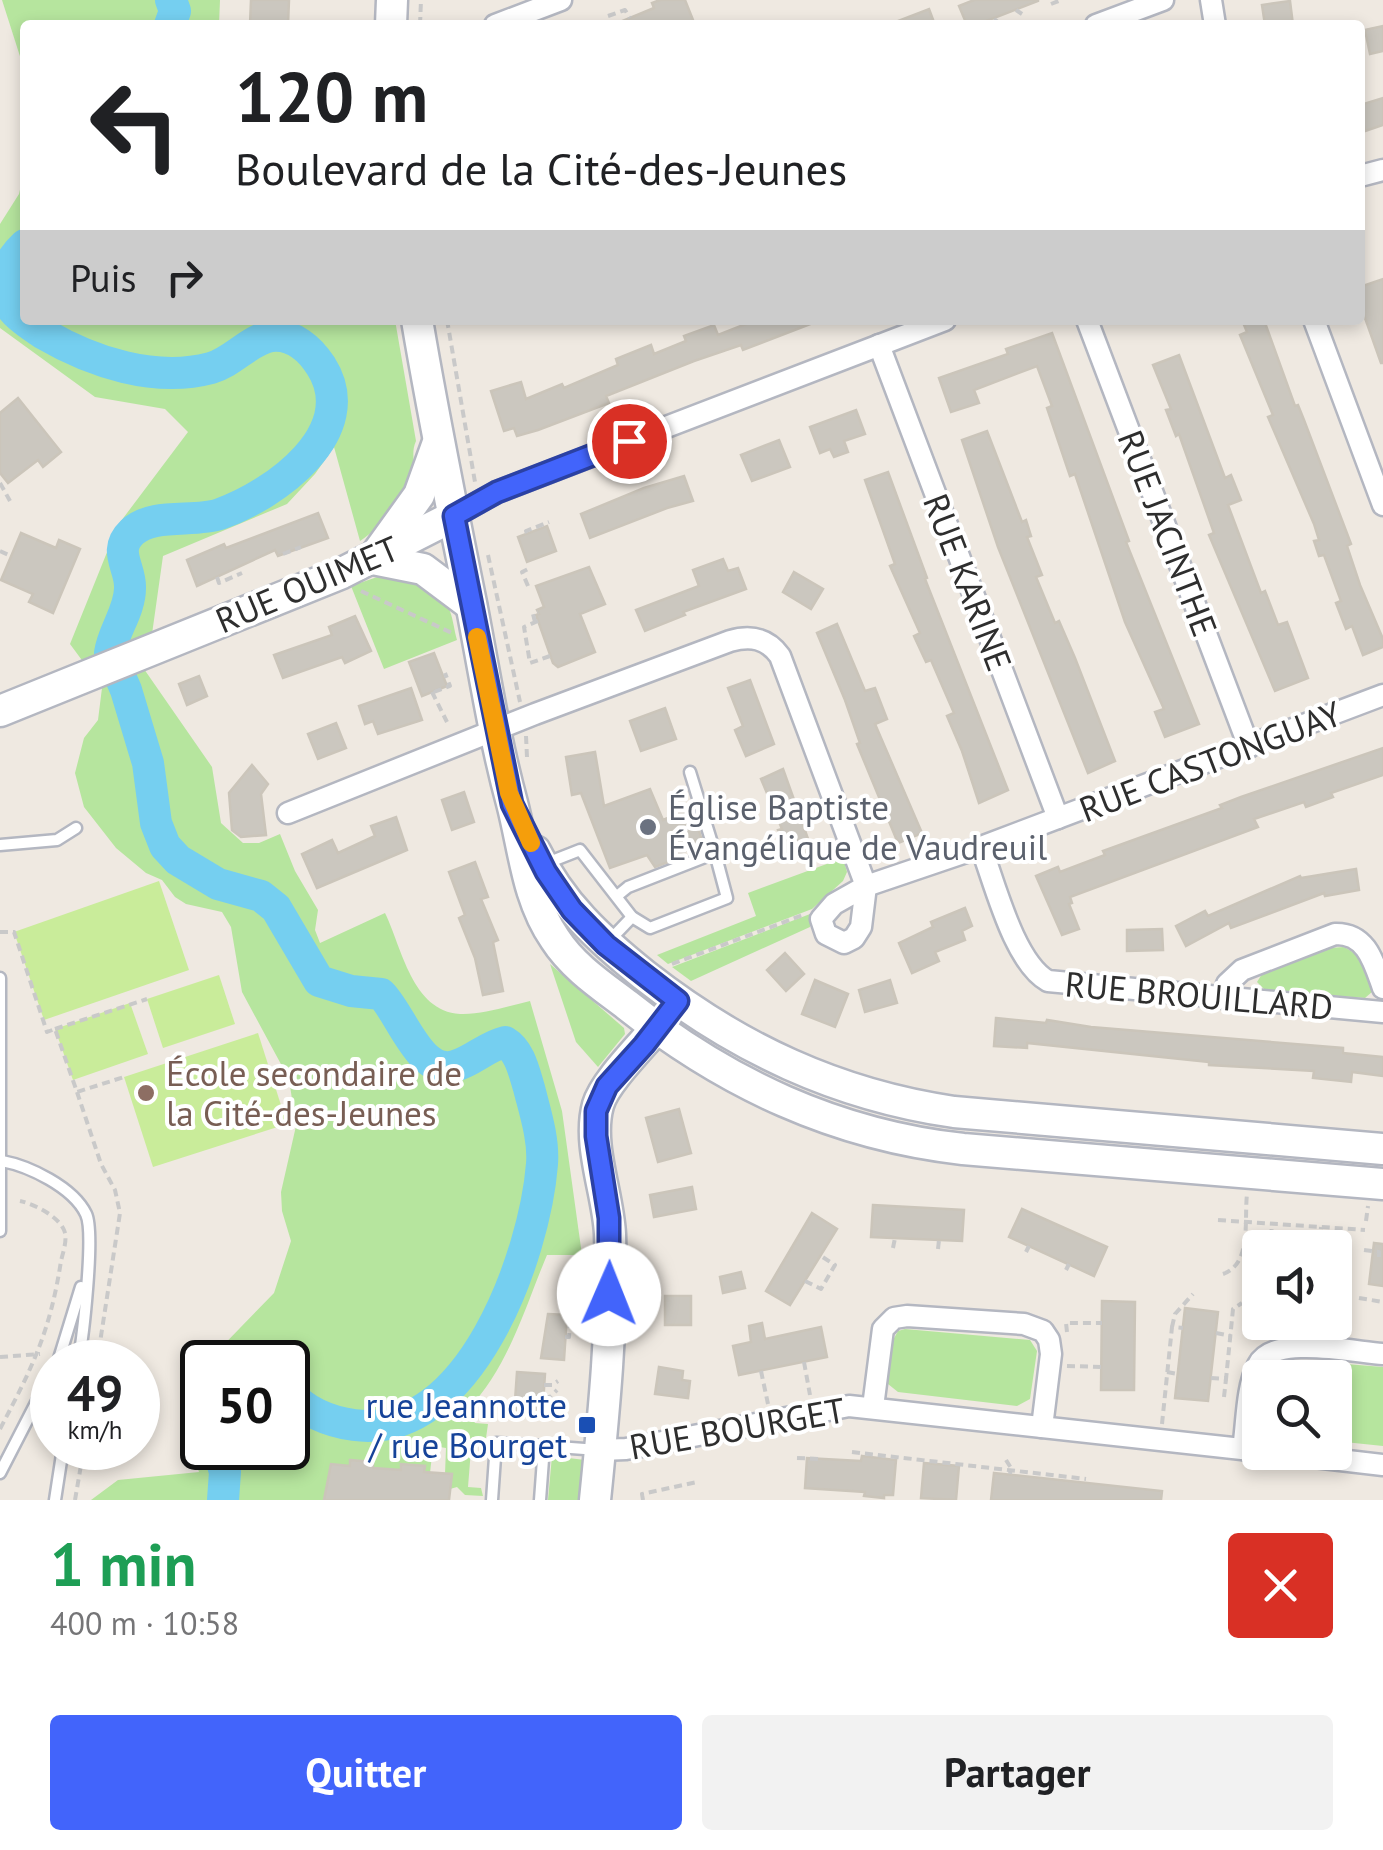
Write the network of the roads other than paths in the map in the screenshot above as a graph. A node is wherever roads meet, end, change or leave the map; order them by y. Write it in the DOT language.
graph roads {
  1 [pos="560,0"];
  2 [pos="1163,0"];
  3 [pos="509,20"];
  4 [pos="1109,20"];
  5 [pos="419,325"];
  6 [pos="932,325"];
  7 [pos="1089,325"];
  8 [pos="1316,325"];
  9 [pos="879,346"];
  10 [pos="440,438"];
  11 [pos="1383,504"];
  12 [pos="454,516"];
  13 [pos="373,558"];
  14 [pos="471,605"];
  15 [pos="1383,695"];
  16 [pos="0,711"];
  17 [pos="496,731"];
  18 [pos="1248,747"];
  19 [pos="690,772"];
  20 [pos="512,804"];
  21 [pos="288,813"];
  22 [pos="1058,818"];
  23 [pos="76,828"];
  24 [pos="0,845"];
  25 [pos="981,847"];
  26 [pos="715,853"];
  27 [pos="542,865"];
  28 [pos="617,896"];
  29 [pos="632,918"];
  30 [pos="606,945"];
  31 [pos="0,978"];
  32 [pos="1383,988"];
  33 [pos="1222,998"];
  34 [pos="678,1001"];
  35 [pos="1383,1012"];
  36 [pos="657,1029"];
  37 [pos="1383,1149"];
  38 [pos="2,1161"];
  39 [pos="1376,1194"];
  40 [pos="0,1231"];
  41 [pos="86,1267"];
  42 [pos="64,1340"];
  43 [pos="80,1340"];
  44 [pos="1383,1354"];
  45 [pos="1263,1360"];
  46 [pos="873,1408"];
  47 [pos="30,1415"];
  48 [pos="1042,1428"];
  49 [pos="544,1446"];
  50 [pos="1242,1449"];
  51 [pos="600,1450"];
  52 [pos="1352,1461"];
  53 [pos="1383,1464"];
  54 [pos="60,1470"];
  55 [pos="0,1473"];
  56 [pos="55,1500"];
  57 [pos="492,1500"];
  58 [pos="540,1500"];
  59 [pos="595,1500"];
  1 -- 3 [label="street"];
  2 -- 4 [label="street"];
  5 -- 10 [label="main road"];
  6 -- 9 [label="street, RUE OUIMET"];
  7 -- 18 [label="street, RUE JACINTHE"];
  8 -- 11 [label="street"];
  9 -- 12 [label="street, RUE OUIMET"];
  9 -- 22 [label="street, RUE KARINE"];
  10 -- 12 [label="main road"];
  10 -- 13 [label="main road"];
  12 -- 13 [label="main road, RUE OUIMET"];
  12 -- 14 [label="main road"];
  13 -- 14 [label="main road"];
  13 -- 16 [label="main road, RUE OUIMET"];
  14 -- 17 [label="main road"];
  15 -- 18 [label="street, RUE CASTONGUAY"];
  17 -- 20 [label="main road"];
  17 -- 21 [label="street"];
  17 -- 25 [label="street, RUE CASTONGUAY"];
  18 -- 22 [label="street, RUE CASTONGUAY"];
  19 -- 26 [label="lane"];
  20 -- 27 [label="main road"];
  20 -- 36 [label="main road"];
  22 -- 25 [label="street, RUE CASTONGUAY"];
  23 -- 24 [label="lane"];
  25 -- 33 [label="street, RUE BROUILLARD"];
  26 -- 28 [label="lane"];
  26 -- 29 [label="lane"];
  27 -- 28 [label="lane"];
  27 -- 30 [label="main road"];
  28 -- 29 [label="lane"];
  29 -- 30 [label="lane"];
  30 -- 34 [label="main road"];
  31 -- 38 [label="lane"];
  32 -- 33 [label="street"];
  33 -- 35 [label="street, RUE BROUILLARD"];
  34 -- 36 [label="main road"];
  34 -- 37 [label="main road"];
  36 -- 39 [label="main road"];
  36 -- 51 [label="main road"];
  38 -- 40 [label="lane"];
  38 -- 41 [label="lane"];
  41 -- 42 [label="lane"];
  41 -- 43 [label="lane"];
  44 -- 45 [label="street, RUE BOURGET"];
  46 -- 48 [label="street, RUE BOURGET"];
  46 -- 48 [label="street, RUE BOURGET"];
  46 -- 51 [label="street, RUE BOURGET"];
  47 -- 55 [label="lane"];
  48 -- 50 [label="street, RUE BOURGET"];
  49 -- 51 [label="lane"];
  49 -- 57 [label="lane"];
  49 -- 58 [label="lane"];
  51 -- 59 [label="main road"];
  52 -- 53 [label="street"];
  54 -- 56 [label="lane"];
}
